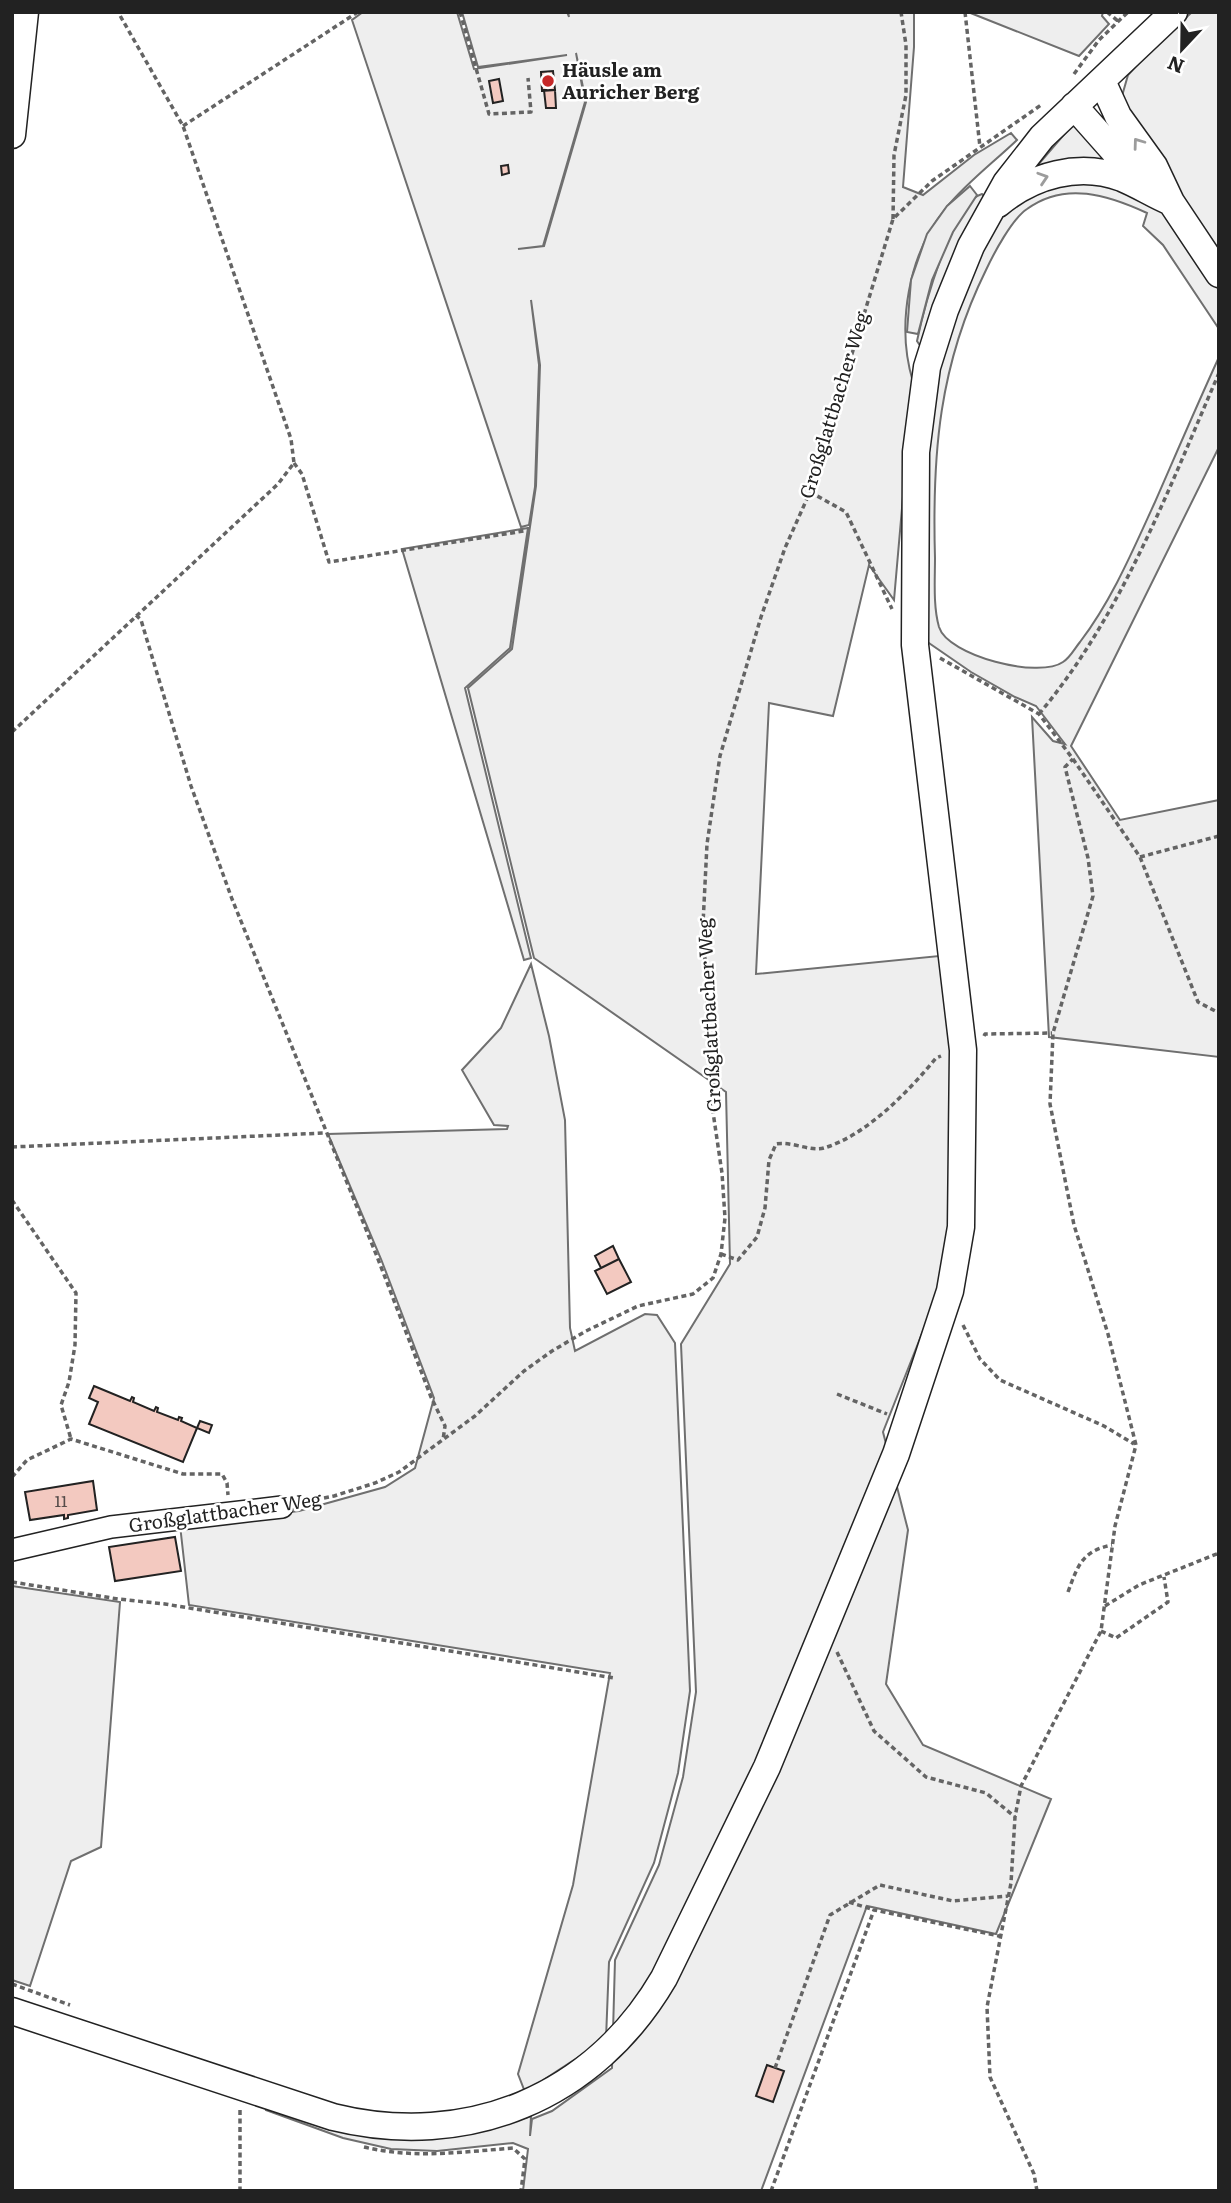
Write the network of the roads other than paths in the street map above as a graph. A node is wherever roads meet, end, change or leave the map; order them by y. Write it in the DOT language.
graph roads {
  1 [pos="25,12"];
  2 [pos="1174,12"];
  3 [pos="1102,81"];
  4 [pos="1074,106"];
  5 [pos="12,135"];
  6 [pos="1171,202"];
  7 [pos="986,215"];
  8 [pos="1219,274"];
  9 [pos="282,1507"];
  10 [pos="12,1550"];
  11 [pos="12,2011"];
  1 -- 5 [label="main road"];
  2 -- 3 [label="main road"];
  3 -- 4 [label="main road"];
  6 -- 3 [label="main road, one-way"];
  4 -- 6 [label="main road"];
  4 -- 7 [label="main road"];
  7 -- 6 [label="main road, one-way"];
  6 -- 8 [label="main road"];
  7 -- 11 [label="main road"];
  9 -- 10 [label="lane, Großglattbacher Weg"];
}
